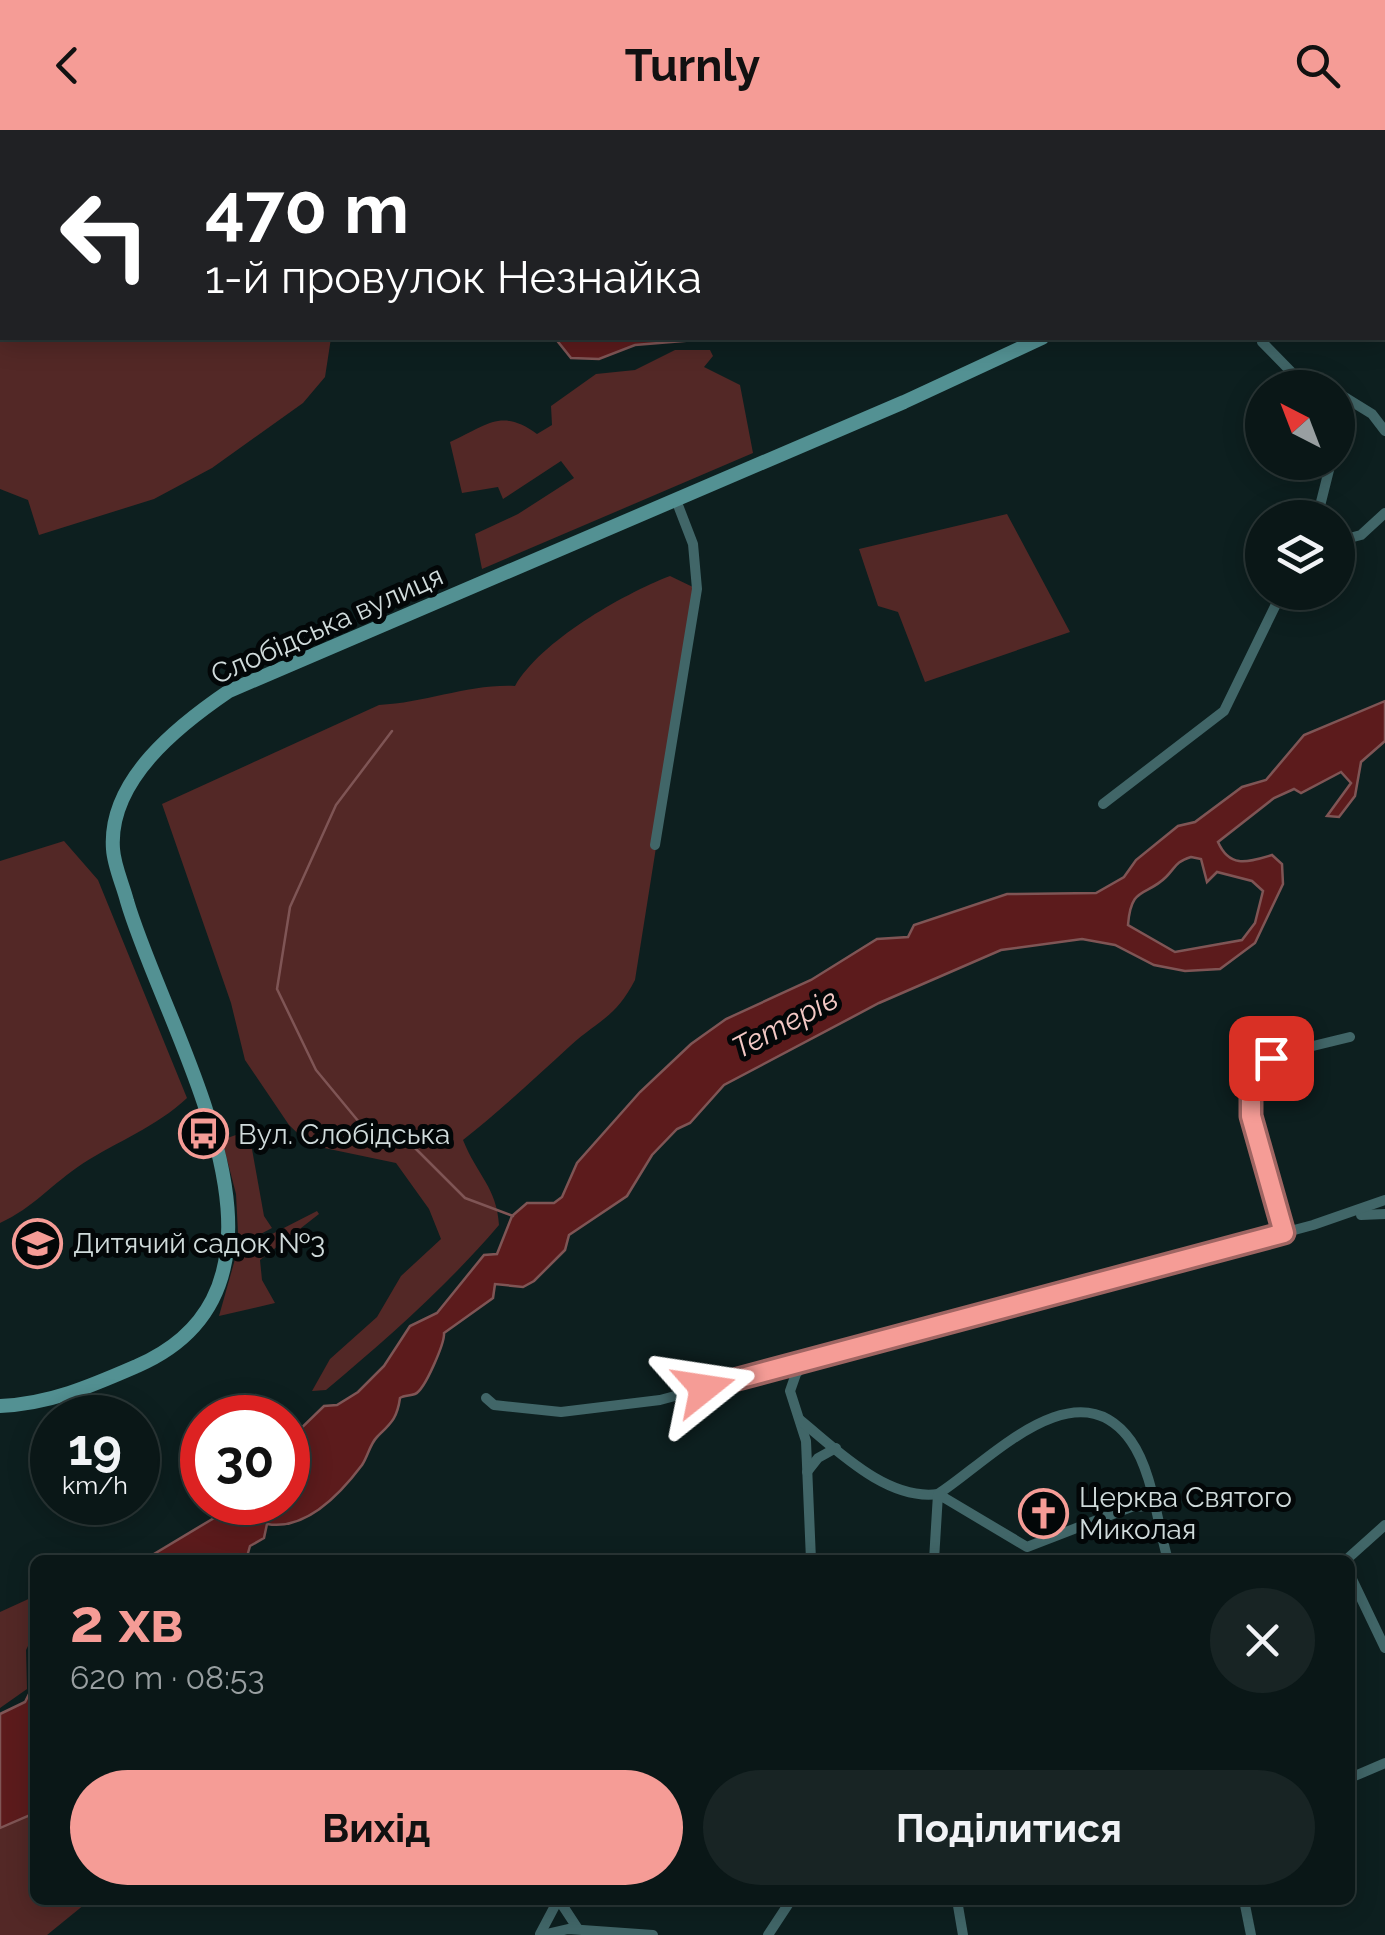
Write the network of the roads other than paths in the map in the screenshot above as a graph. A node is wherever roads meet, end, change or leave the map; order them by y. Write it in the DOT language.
graph roads {
  1 [pos="1013,340"];
  2 [pos="1038,340"];
  3 [pos="1258,340"];
  4 [pos="1289,370"];
  5 [pos="952,380"];
  6 [pos="1355,404"];
  7 [pos="1385,431"];
  8 [pos="676,500"];
  9 [pos="1385,514"];
  10 [pos="1355,536"];
  11 [pos="1273,610"];
  12 [pos="1103,804"];
  13 [pos="655,844"];
  14 [pos="1350,1037"];
  15 [pos="1385,1200"];
  16 [pos="1385,1214"];
  17 [pos="1350,1215"];
  18 [pos="1284,1233"];
  19 [pos="812,1359"];
  20 [pos="486,1398"];
  21 [pos="0,1406"];
  22 [pos="800,1420"];
  23 [pos="836,1448"];
  24 [pos="807,1473"];
  25 [pos="938,1494"];
  26 [pos="1152,1506"];
  27 [pos="1385,1525"];
  28 [pos="811,1555"];
  29 [pos="934,1555"];
  30 [pos="1167,1555"];
  31 [pos="1352,1555"];
  32 [pos="1355,1585"];
  33 [pos="1385,1648"];
  34 [pos="1385,1762"];
  35 [pos="1355,1776"];
  36 [pos="555,1905"];
  37 [pos="561,1905"];
  38 [pos="788,1905"];
  39 [pos="958,1905"];
  40 [pos="1245,1905"];
  41 [pos="578,1929"];
  42 [pos="540,1935"];
  43 [pos="653,1935"];
  44 [pos="768,1935"];
  45 [pos="963,1935"];
  46 [pos="1252,1935"];
  1 -- 5 [label="street"];
  2 -- 5 [label="street, Слобідська вулиця"];
  3 -- 4 [label="street"];
  5 -- 8 [label="street, Слобідська вулиця"];
  6 -- 7 [label="street"];
  8 -- 13 [label="street"];
  8 -- 21 [label="street, Слобідська вулиця"];
  9 -- 10 [label="street"];
  11 -- 12 [label="street"];
  14 -- 18 [label="street"];
  15 -- 17 [label="street"];
  16 -- 17 [label="street"];
  17 -- 18 [label="street"];
  18 -- 19 [label="street"];
  19 -- 20 [label="street"];
  19 -- 22 [label="street"];
  22 -- 23 [label="street"];
  22 -- 24 [label="street"];
  23 -- 24 [label="street"];
  23 -- 25 [label="street"];
  24 -- 28 [label="street"];
  25 -- 26 [label="street"];
  25 -- 26 [label="street"];
  25 -- 29 [label="street"];
  26 -- 30 [label="street"];
  27 -- 31 [label="street"];
  32 -- 33 [label="street"];
  34 -- 35 [label="street"];
  36 -- 42 [label="street"];
  37 -- 41 [label="street"];
  38 -- 44 [label="street"];
  39 -- 45 [label="street"];
  40 -- 46 [label="street"];
  41 -- 42 [label="street"];
  41 -- 43 [label="street"];
}
